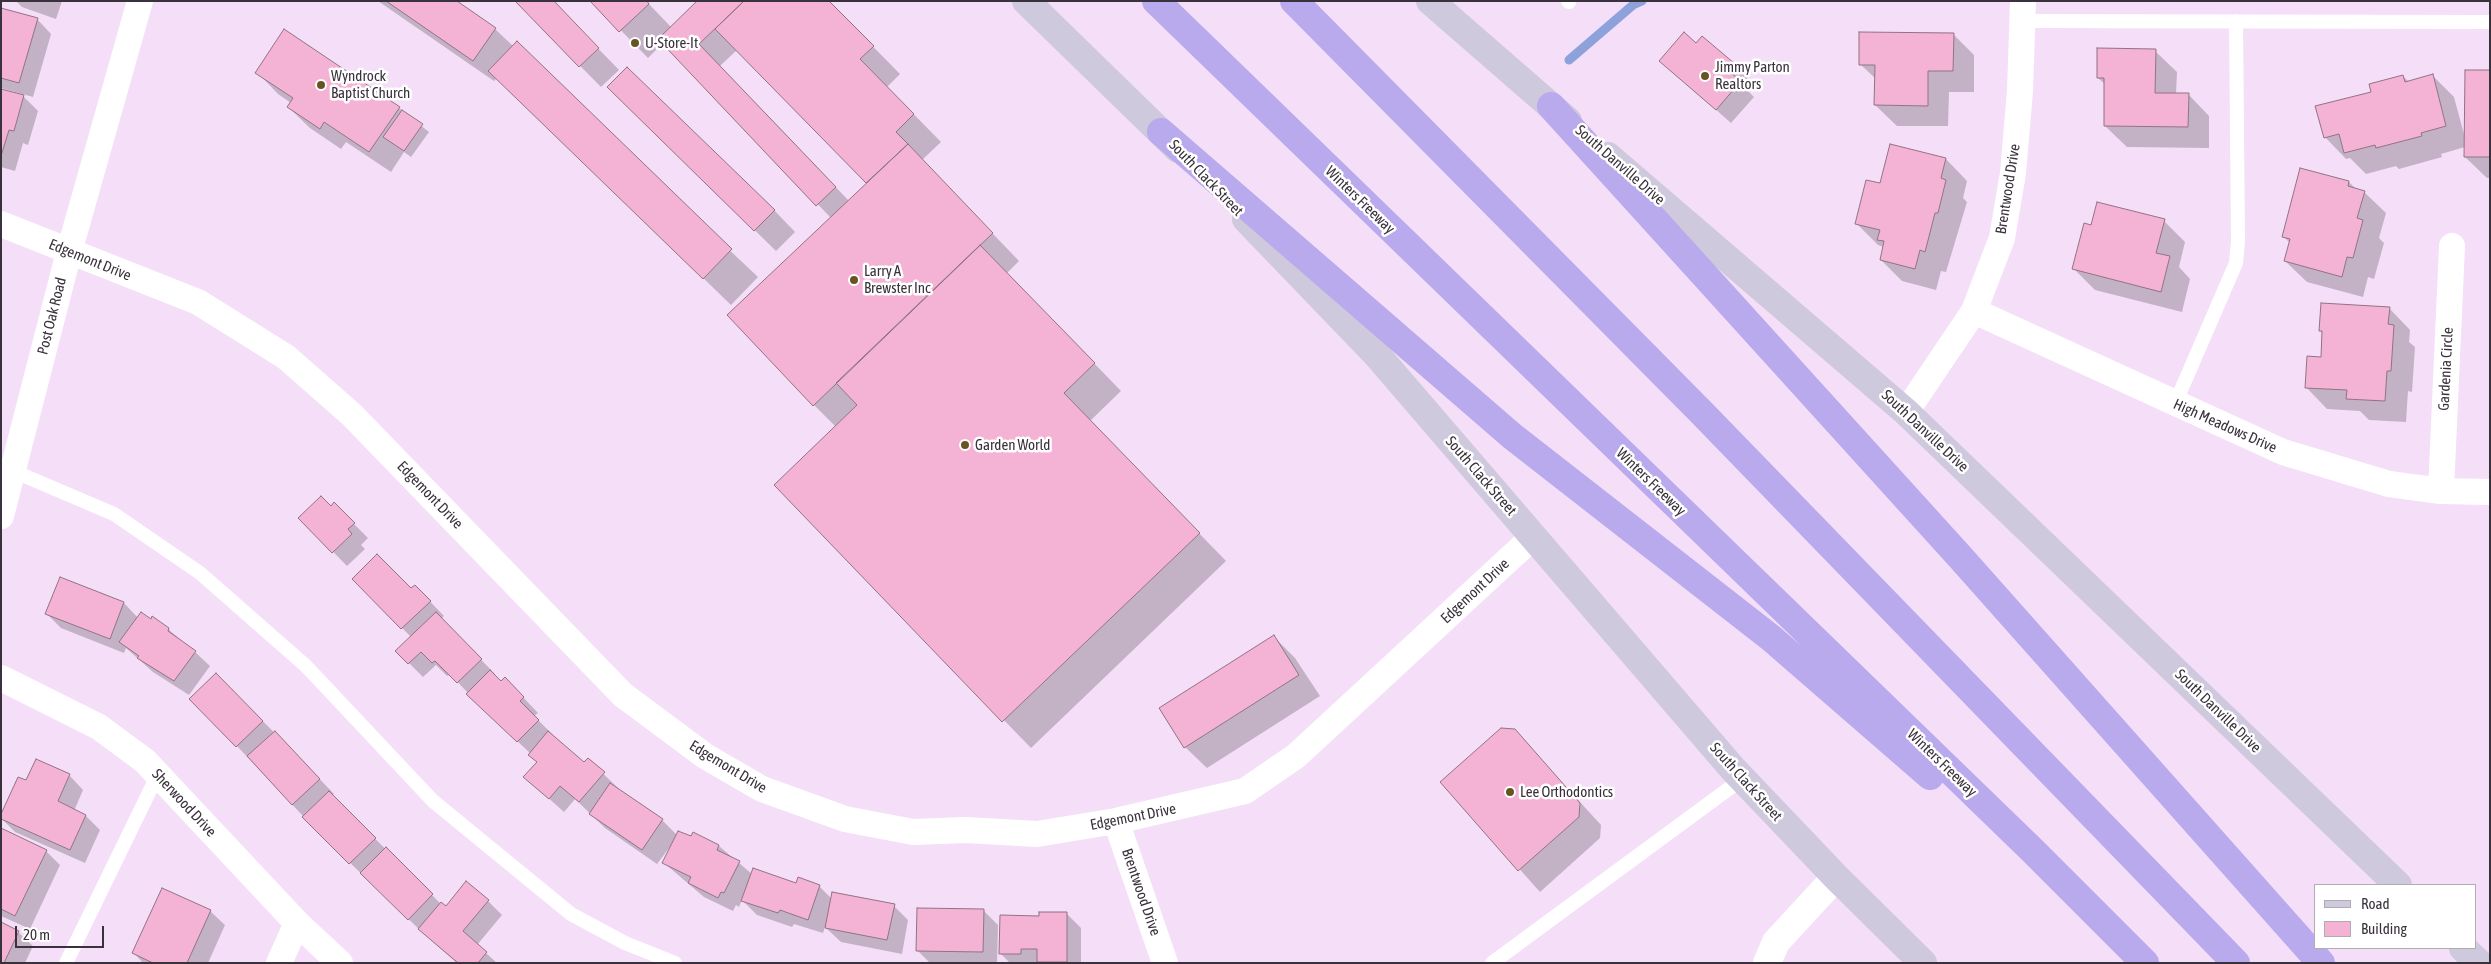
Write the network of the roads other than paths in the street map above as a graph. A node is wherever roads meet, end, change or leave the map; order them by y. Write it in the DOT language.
graph roads {
  1 [pos="140,1"];
  2 [pos="1026,1"];
  3 [pos="1156,1"];
  4 [pos="1294,1"];
  5 [pos="1430,1"];
  6 [pos="2023,11"];
  7 [pos="2236,21"];
  8 [pos="2490,22"];
  9 [pos="1550,106"];
  10 [pos="1161,132"];
  11 [pos="1,224"];
  12 [pos="2452,246"];
  13 [pos="69,252"];
  14 [pos="1974,311"];
  15 [pos="2175,404"];
  16 [pos="1906,412"];
  17 [pos="13,471"];
  18 [pos="2441,492"];
  19 [pos="2490,492"];
  20 [pos="1,516"];
  21 [pos="1534,536"];
  22 [pos="1,678"];
  23 [pos="158,774"];
  24 [pos="1742,779"];
  25 [pos="1116,821"];
  26 [pos="1836,877"];
  27 [pos="2397,884"];
  28 [pos="297,923"];
  29 [pos="2465,949"];
  30 [pos="66,963"];
  31 [pos="278,963"];
  32 [pos="340,963"];
  33 [pos="675,963"];
  34 [pos="1165,963"];
  35 [pos="1492,963"];
  36 [pos="1767,963"];
  37 [pos="1923,963"];
  38 [pos="2145,963"];
  39 [pos="2236,963"];
  40 [pos="2321,963"];
  41 [pos="2479,963"];
  1 -- 13 [label="street, Post Oak Road"];
  2 -- 10 [label="main road, South Clack Street"];
  3 -- 38 [label="highway, Winters Freeway"];
  4 -- 39 [label="highway"];
  5 -- 9 [label="main road, South Danville Drive"];
  6 -- 7 [label="lane"];
  6 -- 14 [label="street, Brentwood Drive"];
  7 -- 8 [label="lane"];
  7 -- 15 [label="lane"];
  9 -- 16 [label="main road, South Danville Drive"];
  9 -- 40 [label="highway"];
  10 -- 21 [label="main road, South Clack Street"];
  10 -- 38 [label="highway"];
  11 -- 13 [label="street, Edgemont Drive"];
  12 -- 18 [label="street, Gardenia Circle"];
  13 -- 17 [label="street, Post Oak Road"];
  13 -- 25 [label="street, Edgemont Drive"];
  14 -- 15 [label="street, High Meadows Drive"];
  14 -- 16 [label="street, Brentwood Drive"];
  15 -- 18 [label="street, High Meadows Drive"];
  16 -- 27 [label="main road, South Danville Drive"];
  17 -- 20 [label="street, Post Oak Road"];
  17 -- 33 [label="lane"];
  18 -- 19 [label="street, High Meadows Drive"];
  21 -- 24 [label="main road, South Clack Street"];
  21 -- 25 [label="street, Edgemont Drive"];
  22 -- 23 [label="street, Sherwood Drive"];
  23 -- 28 [label="street, Sherwood Drive"];
  23 -- 30 [label="lane"];
  24 -- 26 [label="main road, South Clack Street"];
  24 -- 35 [label="lane"];
  25 -- 34 [label="street, Brentwood Drive"];
  26 -- 36 [label="street"];
  26 -- 37 [label="main road, South Clack Street"];
  28 -- 31 [label="street"];
  28 -- 32 [label="street, Sherwood Drive"];
  29 -- 41 [label="main road"];
}
